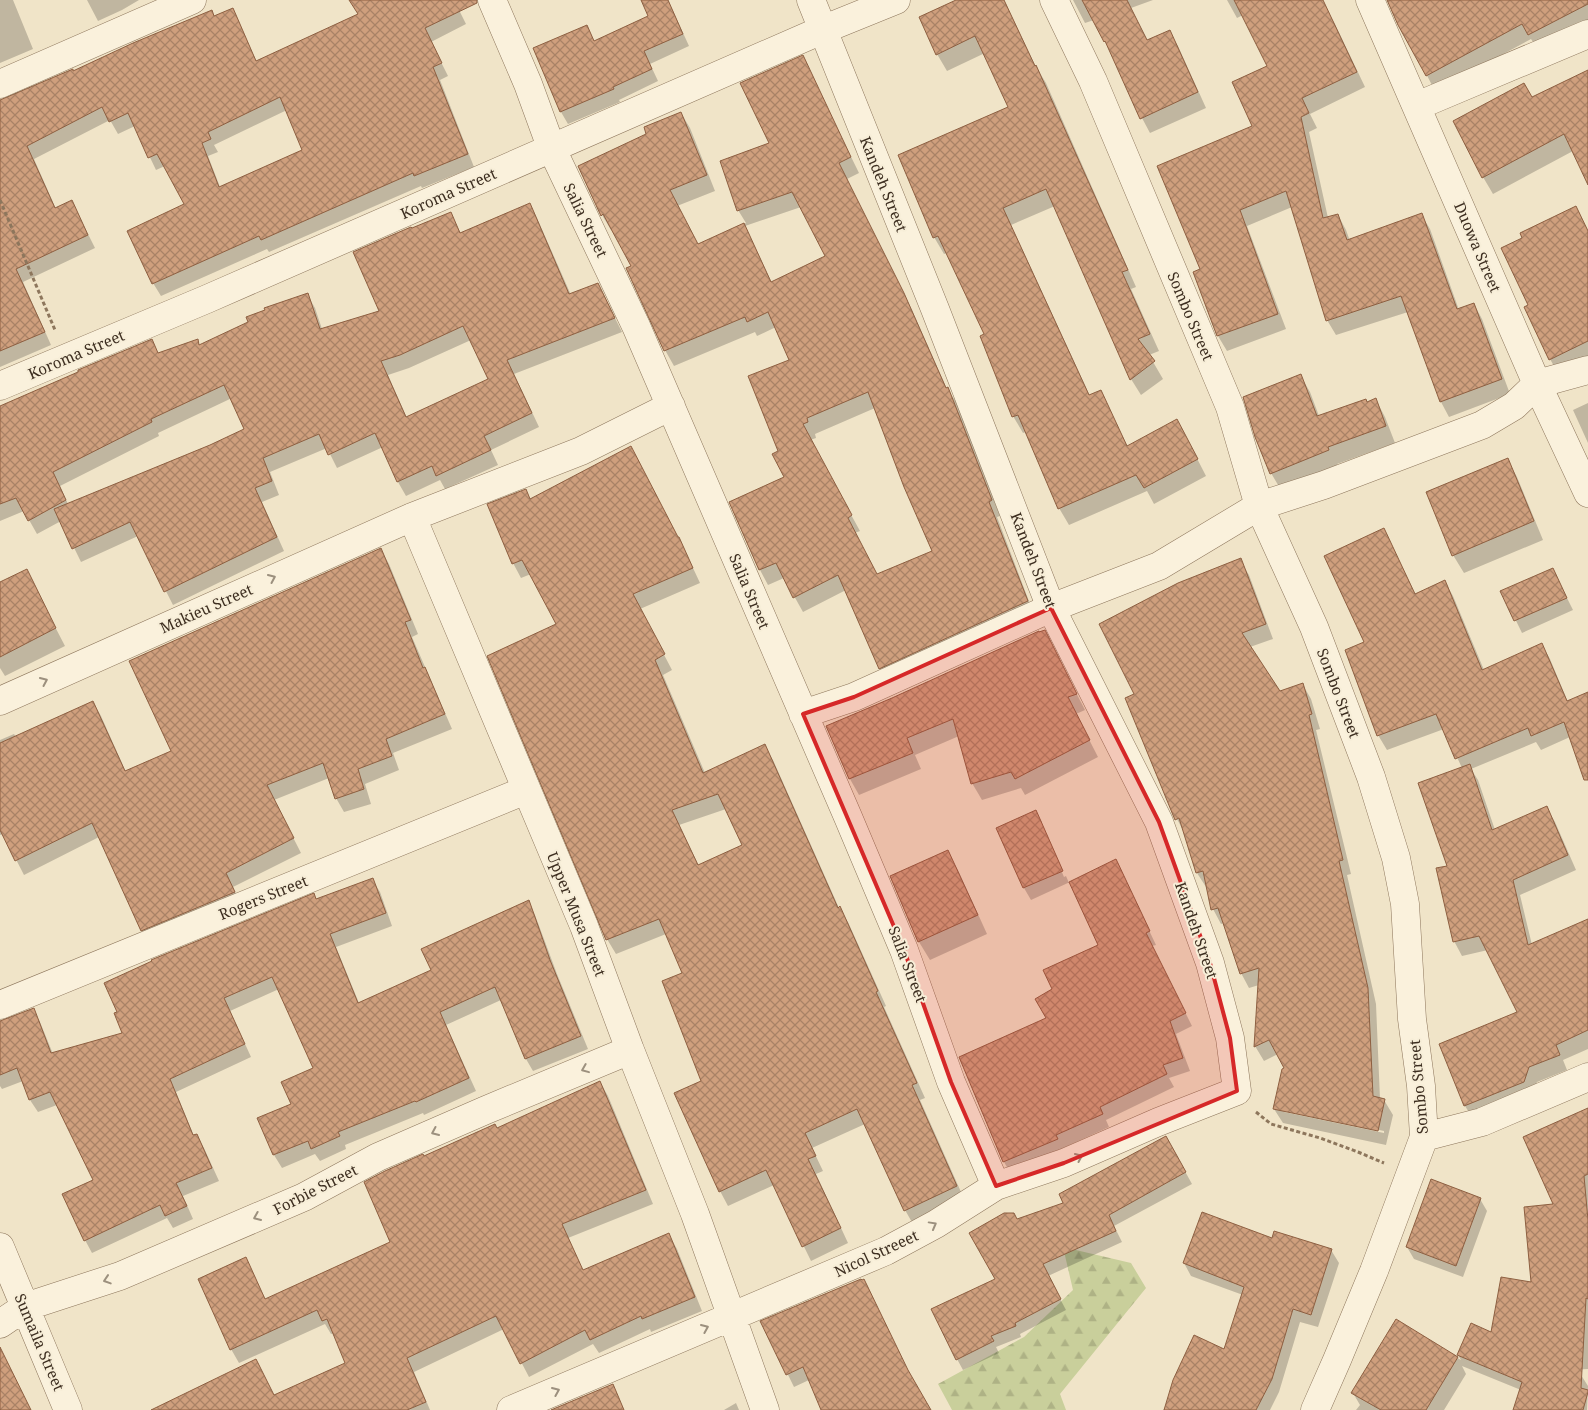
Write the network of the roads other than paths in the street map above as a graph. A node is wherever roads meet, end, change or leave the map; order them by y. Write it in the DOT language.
graph roads {
  1 [pos="192,0"];
  2 [pos="492,0"];
  3 [pos="811,0"];
  4 [pos="896,0"];
  5 [pos="1054,0"];
  6 [pos="1370,0"];
  7 [pos="822,30"];
  8 [pos="1588,34"];
  9 [pos="0,84"];
  10 [pos="1418,106"];
  11 [pos="551,147"];
  12 [pos="1588,370"];
  13 [pos="1537,384"];
  14 [pos="0,386"];
  15 [pos="670,406"];
  16 [pos="1588,493"];
  17 [pos="1259,506"];
  18 [pos="412,516"];
  19 [pos="1052,608"];
  20 [pos="0,701"];
  21 [pos="804,714"];
  22 [pos="526,790"];
  23 [pos="0,1005"];
  24 [pos="630,1050"];
  25 [pos="1588,1076"];
  26 [pos="1237,1091"];
  27 [pos="1424,1138"];
  28 [pos="996,1186"];
  29 [pos="0,1246"];
  30 [pos="25,1307"];
  31 [pos="732,1316"];
  32 [pos="0,1324"];
  33 [pos="68,1410"];
  34 [pos="511,1410"];
  35 [pos="765,1410"];
  36 [pos="1314,1410"];
  1 -- 9 [label="street"];
  2 -- 11 [label="street, Salia Street"];
  3 -- 7 [label="street, Kandeh Street"];
  4 -- 7 [label="street, Koroma Street"];
  5 -- 17 [label="street, Sombo Street"];
  6 -- 10 [label="street, Duowa Street"];
  7 -- 11 [label="street, Koroma Street"];
  7 -- 19 [label="street, Kandeh Street"];
  8 -- 10 [label="street"];
  10 -- 13 [label="street, Duowa Street"];
  11 -- 14 [label="street, Koroma Street"];
  11 -- 15 [label="street, Salia Street"];
  12 -- 13 [label="street"];
  13 -- 16 [label="street, Duowa Street"];
  13 -- 17 [label="street"];
  15 -- 18 [label="street, Makieu Street"];
  15 -- 21 [label="street, Salia Street"];
  17 -- 19 [label="street"];
  17 -- 27 [label="street, Sombo Street"];
  20 -- 18 [label="street, Makieu Street, one-way"];
  18 -- 22 [label="street, Upper Musa Street"];
  19 -- 21 [label="street"];
  19 -- 26 [label="street, Kandeh Street"];
  21 -- 28 [label="street, Salia Street"];
  22 -- 23 [label="street, Rogers Street"];
  22 -- 24 [label="street, Upper Musa Street"];
  24 -- 30 [label="street, Forbie Street, one-way"];
  24 -- 31 [label="street, Upper Musa Street"];
  25 -- 27 [label="street"];
  28 -- 26 [label="street, Nicol Streeet, one-way"];
  27 -- 36 [label="street, Sombo Street"];
  31 -- 28 [label="street, Nicol Streeet, one-way"];
  29 -- 30 [label="street, Sumaila Street"];
  30 -- 32 [label="street, Forbie Street"];
  30 -- 33 [label="street, Sumaila Street"];
  34 -- 31 [label="street, Nicol Streeet, one-way"];
  31 -- 35 [label="street, Upper Musa Street"];
}
